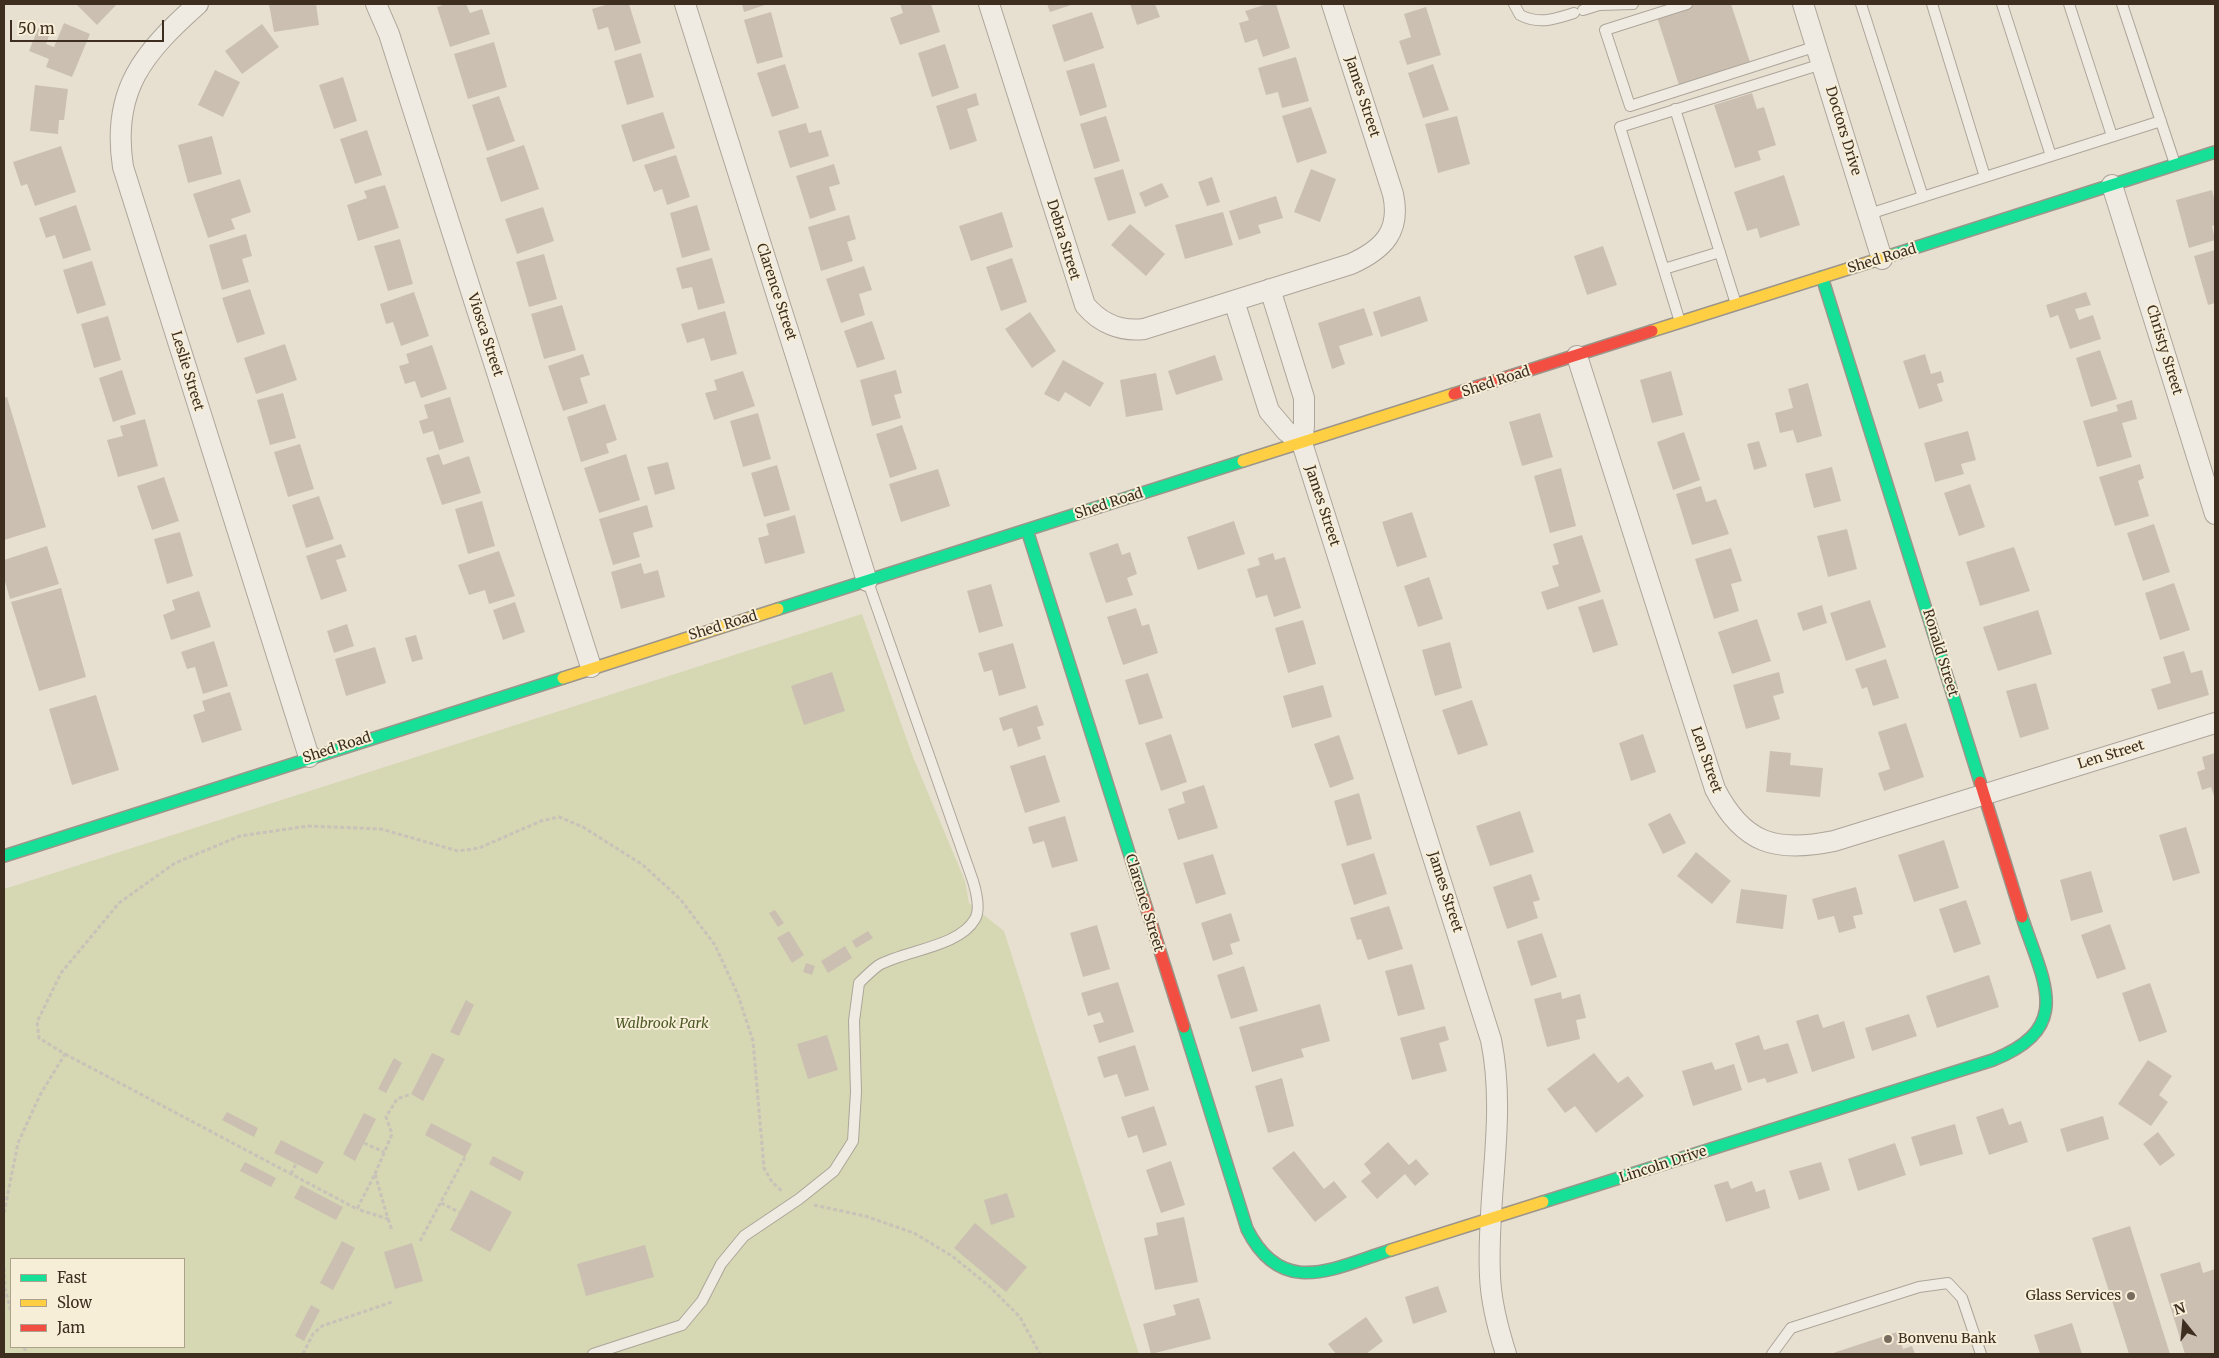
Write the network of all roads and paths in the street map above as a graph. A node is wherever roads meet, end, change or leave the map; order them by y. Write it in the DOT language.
graph roads {
  1 [pos="198,4"];
  2 [pos="376,4"];
  3 [pos="685,4"];
  4 [pos="988,4"];
  5 [pos="1332,4"];
  6 [pos="1514,4"];
  7 [pos="1632,4"];
  8 [pos="1687,4"];
  9 [pos="1803,4"];
  10 [pos="1861,4"];
  11 [pos="1932,4"];
  12 [pos="2002,4"];
  13 [pos="2069,4"];
  14 [pos="2122,4"];
  15 [pos="1579,11"];
  16 [pos="1819,55"];
  17 [pos="1676,109"];
  18 [pos="2161,121"];
  19 [pos="2112,136"];
  20 [pos="2215,152"];
  21 [pos="2051,156"];
  22 [pos="2175,165"];
  23 [pos="1986,177"];
  24 [pos="2112,185"];
  25 [pos="1923,197"];
  26 [pos="1869,214"];
  27 [pos="1720,252"];
  28 [pos="1882,259"];
  29 [pos="1664,269"];
  30 [pos="1822,277"];
  31 [pos="1270,290"];
  32 [pos="1242,298"];
  33 [pos="1736,305"];
  34 [pos="1680,322"];
  35 [pos="1578,356"];
  36 [pos="1302,443"];
  37 [pos="2215,514"];
  38 [pos="1027,530"];
  39 [pos="867,581"];
  40 [pos="591,667"];
  41 [pos="2215,723"];
  42 [pos="309,757"];
  43 [pos="1985,795"];
  44 [pos="4,856"];
  45 [pos="2040,1029"];
  46 [pos="65,1054"];
  47 [pos="411,1094"];
  48 [pos="364,1143"];
  49 [pos="384,1152"];
  50 [pos="466,1157"];
  51 [pos="296,1164"];
  52 [pos="291,1174"];
  53 [pos="375,1174"];
  54 [pos="799,1199"];
  55 [pos="441,1203"];
  56 [pos="357,1209"];
  57 [pos="460,1212"];
  58 [pos="4,1213"];
  59 [pos="388,1219"];
  60 [pos="1491,1219"];
  61 [pos="392,1230"];
  62 [pos="420,1242"];
  63 [pos="1277,1266"];
  64 [pos="4,1268"];
  65 [pos="392,1302"];
  66 [pos="10,1308"];
  67 [pos="1772,1353"];
  68 [pos="303,1354"];
  69 [pos="593,1354"];
  70 [pos="1040,1354"];
  71 [pos="1506,1354"];
  72 [pos="1981,1354"];
  1 -- 42 [label="street, Leslie Street"];
  2 -- 40 [label="street, Viosca Street"];
  3 -- 39 [label="street, Clarence Street"];
  4 -- 32 [label="street, Debra Street"];
  5 -- 31 [label="street, James Street"];
  6 -- 15 [label="lane"];
  7 -- 15 [label="lane"];
  8 -- 16 [label="lane"];
  9 -- 16 [label="street, Doctors Drive"];
  10 -- 25 [label="lane"];
  11 -- 23 [label="lane"];
  12 -- 21 [label="lane"];
  13 -- 19 [label="lane"];
  14 -- 18 [label="lane"];
  16 -- 17 [label="lane"];
  16 -- 26 [label="street, Doctors Drive"];
  17 -- 27 [label="lane"];
  17 -- 29 [label="lane"];
  18 -- 19 [label="lane"];
  18 -- 22 [label="lane"];
  19 -- 21 [label="lane"];
  20 -- 22 [label="street, Shed Road"];
  21 -- 23 [label="lane"];
  22 -- 24 [label="street, Shed Road"];
  23 -- 25 [label="lane"];
  24 -- 28 [label="street, Shed Road"];
  24 -- 37 [label="street, Christy Street"];
  25 -- 26 [label="lane"];
  26 -- 28 [label="street, Doctors Drive"];
  27 -- 29 [label="lane"];
  27 -- 33 [label="lane"];
  28 -- 30 [label="street, Shed Road"];
  29 -- 34 [label="lane"];
  30 -- 33 [label="street, Shed Road"];
  30 -- 43 [label="street, Ronald Street"];
  31 -- 32 [label="street, James Street"];
  31 -- 36 [label="street, James Street"];
  32 -- 36 [label="street"];
  33 -- 34 [label="street, Shed Road"];
  34 -- 35 [label="street, Shed Road"];
  35 -- 36 [label="street, Shed Road"];
  35 -- 43 [label="street, Len Street"];
  36 -- 38 [label="street, Shed Road"];
  36 -- 60 [label="street, James Street"];
  38 -- 39 [label="street, Shed Road"];
  38 -- 63 [label="street, Clarence Street"];
  39 -- 40 [label="street, Shed Road"];
  39 -- 54 [label="lane"];
  40 -- 42 [label="street, Shed Road"];
  41 -- 43 [label="street, Len Street"];
  42 -- 44 [label="street, Shed Road"];
  43 -- 45 [label="street, Ronald Street"];
  45 -- 60 [label="street, Lincoln Drive"];
  46 -- 52 [label="path"];
  46 -- 54 [label="path"];
  46 -- 58 [label="path"];
  47 -- 49 [label="path"];
  48 -- 49 [label="path"];
  49 -- 53 [label="path"];
  50 -- 55 [label="path"];
  51 -- 52 [label="path"];
  52 -- 56 [label="path"];
  53 -- 56 [label="path"];
  53 -- 59 [label="path"];
  54 -- 69 [label="lane"];
  54 -- 70 [label="path"];
  55 -- 57 [label="path"];
  55 -- 62 [label="path"];
  56 -- 59 [label="path"];
  59 -- 61 [label="path"];
  60 -- 63 [label="street, Lincoln Drive"];
  60 -- 71 [label="street, James Street"];
  64 -- 66 [label="path"];
  65 -- 68 [label="path"];
  67 -- 72 [label="lane"];
}
